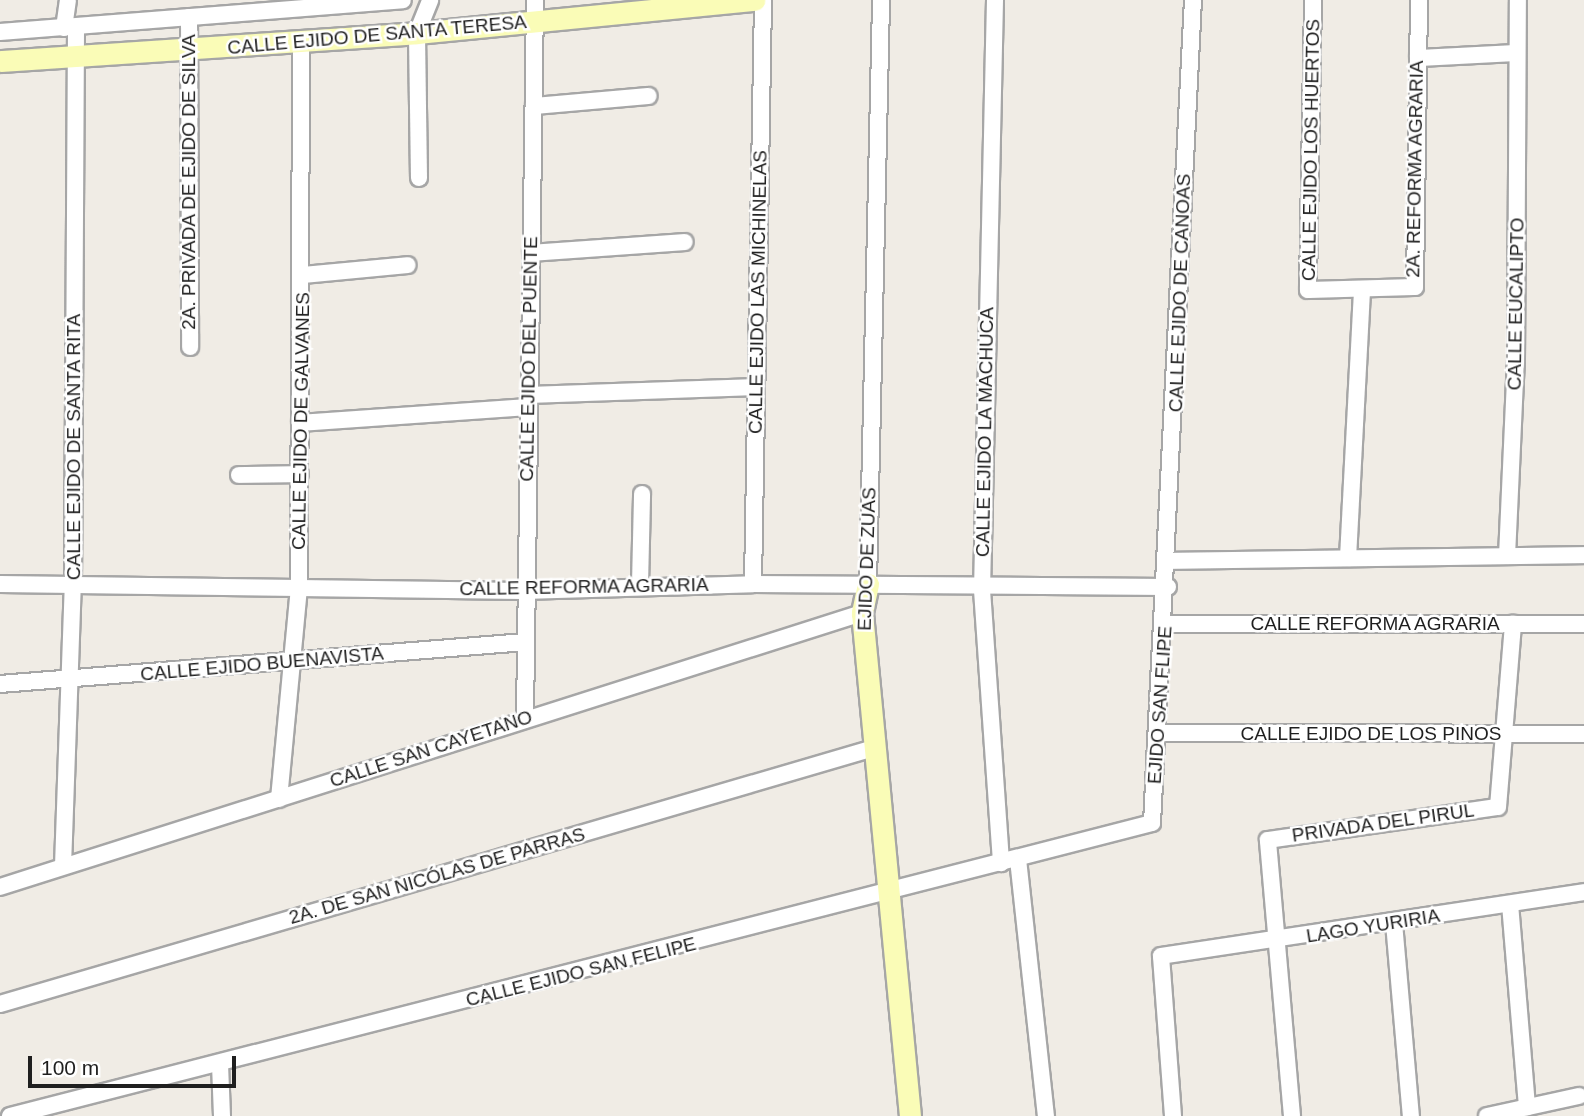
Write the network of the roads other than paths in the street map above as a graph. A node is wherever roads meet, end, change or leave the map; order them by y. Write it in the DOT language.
graph roads {
  1 [pos="68,0"];
  2 [pos="403,0"];
  3 [pos="430,0"];
  4 [pos="535,0"];
  5 [pos="754,0"];
  6 [pos="763,0"];
  7 [pos="881,0"];
  8 [pos="995,0"];
  9 [pos="1193,0"];
  10 [pos="1313,0"];
  11 [pos="1419,0"];
  12 [pos="1518,0"];
  13 [pos="225,7"];
  14 [pos="612,7"];
  15 [pos="189,17"];
  16 [pos="533,22"];
  17 [pos="70,27"];
  18 [pos="0,32"];
  19 [pos="416,33"];
  20 [pos="301,41"];
  21 [pos="188,50"];
  22 [pos="1517,53"];
  23 [pos="76,56"];
  24 [pos="1418,58"];
  25 [pos="0,61"];
  26 [pos="649,96"];
  27 [pos="534,106"];
  28 [pos="419,178"];
  29 [pos="685,242"];
  30 [pos="531,253"];
  31 [pos="408,265"];
  32 [pos="303,275"];
  33 [pos="1362,289"];
  34 [pos="190,347"];
  35 [pos="756,387"];
  36 [pos="528,401"];
  37 [pos="300,423"];
  38 [pos="300,474"];
  39 [pos="239,475"];
  40 [pos="642,494"];
  41 [pos="1584,555"];
  42 [pos="1507,556"];
  43 [pos="1348,558"];
  44 [pos="1169,561"];
  45 [pos="0,583"];
  46 [pos="74,584"];
  47 [pos="640,584"];
  48 [pos="753,584"];
  49 [pos="868,584"];
  50 [pos="1168,587"];
  51 [pos="299,588"];
  52 [pos="982,590"];
  53 [pos="523,591"];
  54 [pos="862,613"];
  55 [pos="1165,624"];
  56 [pos="1513,624"];
  57 [pos="1584,624"];
  58 [pos="525,642"];
  59 [pos="294,662"];
  60 [pos="71,679"];
  61 [pos="0,684"];
  62 [pos="525,717"];
  63 [pos="1158,733"];
  64 [pos="1504,734"];
  65 [pos="1584,734"];
  66 [pos="874,748"];
  67 [pos="279,799"];
  68 [pos="1152,823"];
  69 [pos="1018,859"];
  70 [pos="1001,863"];
  71 [pos="63,866"];
  72 [pos="0,887"];
  73 [pos="1584,892"];
  74 [pos="886,894"];
  75 [pos="1510,904"];
  76 [pos="1394,923"];
  77 [pos="1278,941"];
  78 [pos="0,1004"];
  79 [pos="220,1064"];
  80 [pos="1579,1096"];
  81 [pos="1527,1107"];
  82 [pos="75,1108"];
  83 [pos="10,1116"];
  84 [pos="222,1116"];
  85 [pos="910,1116"];
  86 [pos="1046,1116"];
  87 [pos="1173,1116"];
  88 [pos="1292,1116"];
  89 [pos="1411,1116"];
  90 [pos="1487,1116"];
  1 -- 17 [label="street, CALLE EJIDO DE SANTA RITA"];
  2 -- 13 [label="street, CALLE EJIDO DE SANTA TERESA"];
  3 -- 19 [label="street"];
  4 -- 16 [label="street, CALLE EJIDO DEL PUENTE"];
  5 -- 14 [label="street, CALLE EJIDO DE SANTA TERESA"];
  6 -- 35 [label="street, CALLE EJIDO LAS MICHINELAS"];
  7 -- 49 [label="street, EJIDO DE ZUAS"];
  8 -- 52 [label="street, CALLE EJIDO LA MACHUCA"];
  9 -- 44 [label="street, CALLE EJIDO DE CANOAS"];
  10 -- 33 [label="street, CALLE EJIDO LOS HUERTOS"];
  11 -- 24 [label="street, 2A. REFORMA AGRARIA"];
  12 -- 22 [label="street, CALLE EUCALIPTO"];
  13 -- 15 [label="street, CALLE EJIDO DE SANTA TERESA"];
  14 -- 16 [label="street, CALLE EJIDO DE SANTA TERESA"];
  15 -- 17 [label="street, CALLE EJIDO DE SANTA TERESA"];
  15 -- 21 [label="street, 2A. PRIVADA DE EJIDO DE SILVA"];
  16 -- 19 [label="street, CALLE EJIDO DE SANTA TERESA"];
  16 -- 27 [label="street, CALLE EJIDO DEL PUENTE"];
  17 -- 18 [label="street, CALLE EJIDO DE SANTA TERESA"];
  17 -- 23 [label="street, CALLE EJIDO DE SANTA RITA"];
  19 -- 20 [label="street, CALLE EJIDO DE SANTA TERESA"];
  19 -- 28 [label="street"];
  20 -- 21 [label="street, CALLE EJIDO DE SANTA TERESA"];
  20 -- 32 [label="street, CALLE EJIDO DE GALVANES"];
  21 -- 23 [label="street, CALLE EJIDO DE SANTA TERESA"];
  21 -- 34 [label="street, 2A. PRIVADA DE EJIDO DE SILVA"];
  22 -- 24 [label="street"];
  22 -- 42 [label="street, CALLE EUCALIPTO"];
  23 -- 25 [label="street, CALLE EJIDO DE SANTA TERESA"];
  23 -- 46 [label="street, CALLE EJIDO DE SANTA RITA"];
  24 -- 33 [label="street, 2A. REFORMA AGRARIA"];
  26 -- 27 [label="street"];
  27 -- 30 [label="street, CALLE EJIDO DEL PUENTE"];
  29 -- 30 [label="street"];
  30 -- 36 [label="street, CALLE EJIDO DEL PUENTE"];
  31 -- 32 [label="street"];
  32 -- 37 [label="street, CALLE EJIDO DE GALVANES"];
  33 -- 43 [label="street"];
  35 -- 36 [label="street"];
  35 -- 48 [label="street, CALLE EJIDO LAS MICHINELAS"];
  36 -- 37 [label="street"];
  36 -- 53 [label="street, CALLE EJIDO DEL PUENTE"];
  37 -- 38 [label="street, CALLE EJIDO DE GALVANES"];
  38 -- 39 [label="street"];
  38 -- 51 [label="street, CALLE EJIDO DE GALVANES"];
  40 -- 47 [label="street"];
  41 -- 42 [label="street"];
  42 -- 43 [label="street"];
  43 -- 44 [label="street"];
  44 -- 50 [label="street, CALLE EJIDO DE CANOAS"];
  45 -- 46 [label="street, CALLE REFORMA AGRARIA"];
  46 -- 51 [label="street, CALLE REFORMA AGRARIA"];
  46 -- 60 [label="street, CALLE EJIDO DE SANTA RITA"];
  47 -- 48 [label="street, CALLE REFORMA AGRARIA"];
  47 -- 53 [label="street, CALLE REFORMA AGRARIA"];
  48 -- 49 [label="street, CALLE REFORMA AGRARIA"];
  49 -- 52 [label="street, CALLE REFORMA AGRARIA"];
  49 -- 54 [label="street, EJIDO DE ZUAS"];
  50 -- 52 [label="street, CALLE REFORMA AGRARIA"];
  50 -- 55 [label="street, EJIDO SAN FLIPE"];
  51 -- 53 [label="street, CALLE REFORMA AGRARIA"];
  51 -- 59 [label="street, CALLE EJIDO DE GALVANES"];
  52 -- 70 [label="street, CALLE EJIDO LA MACHUCA"];
  53 -- 58 [label="street, CALLE EJIDO DEL PUENTE"];
  54 -- 62 [label="street, CALLE SAN CAYETANO"];
  54 -- 66 [label="street, EJIDO DE ZUAS"];
  55 -- 56 [label="street, CALLE REFORMA AGRARIA"];
  55 -- 63 [label="street, EJIDO SAN FLIPE"];
  56 -- 57 [label="street, CALLE REFORMA AGRARIA"];
  56 -- 64 [label="street"];
  58 -- 59 [label="street, CALLE EJIDO BUENAVISTA"];
  58 -- 62 [label="street, CALLE EJIDO DEL PUENTE"];
  59 -- 60 [label="street, CALLE EJIDO BUENAVISTA"];
  59 -- 67 [label="street, CALLE EJIDO DE GALVANES"];
  60 -- 61 [label="street, CALLE EJIDO BUENAVISTA"];
  60 -- 71 [label="street, CALLE EJIDO DE SANTA RITA"];
  62 -- 67 [label="street, CALLE SAN CAYETANO"];
  63 -- 64 [label="street, CALLE EJIDO DE LOS PINOS"];
  63 -- 68 [label="street, EJIDO SAN FLIPE"];
  64 -- 65 [label="street, CALLE EJIDO DE LOS PINOS"];
  64 -- 77 [label="street, PRIVADA DEL PIRUL"];
  66 -- 74 [label="street, EJIDO DE ZUAS"];
  66 -- 78 [label="street, 2A. DE SAN NICÓLAS DE PARRAS"];
  67 -- 71 [label="street, CALLE SAN CAYETANO"];
  68 -- 69 [label="street, CALLE EJIDO SAN FELIPE"];
  69 -- 70 [label="street, CALLE EJIDO SAN FELIPE"];
  69 -- 86 [label="street"];
  70 -- 74 [label="street, CALLE EJIDO SAN FELIPE"];
  71 -- 72 [label="street, CALLE SAN CAYETANO"];
  73 -- 75 [label="street, LAGO YURIRIA"];
  74 -- 79 [label="street, CALLE EJIDO SAN FELIPE"];
  74 -- 85 [label="street, EJIDO DE ZUAS"];
  75 -- 76 [label="street, LAGO YURIRIA"];
  75 -- 81 [label="street"];
  76 -- 77 [label="street, LAGO YURIRIA"];
  76 -- 89 [label="street"];
  77 -- 87 [label="street, LAGO YURIRIA"];
  77 -- 88 [label="street"];
  79 -- 82 [label="street, CALLE EJIDO SAN FELIPE"];
  79 -- 84 [label="street"];
  80 -- 81 [label="street"];
  81 -- 90 [label="street"];
  82 -- 83 [label="street, CALLE EJIDO SAN FELIPE"];
}
